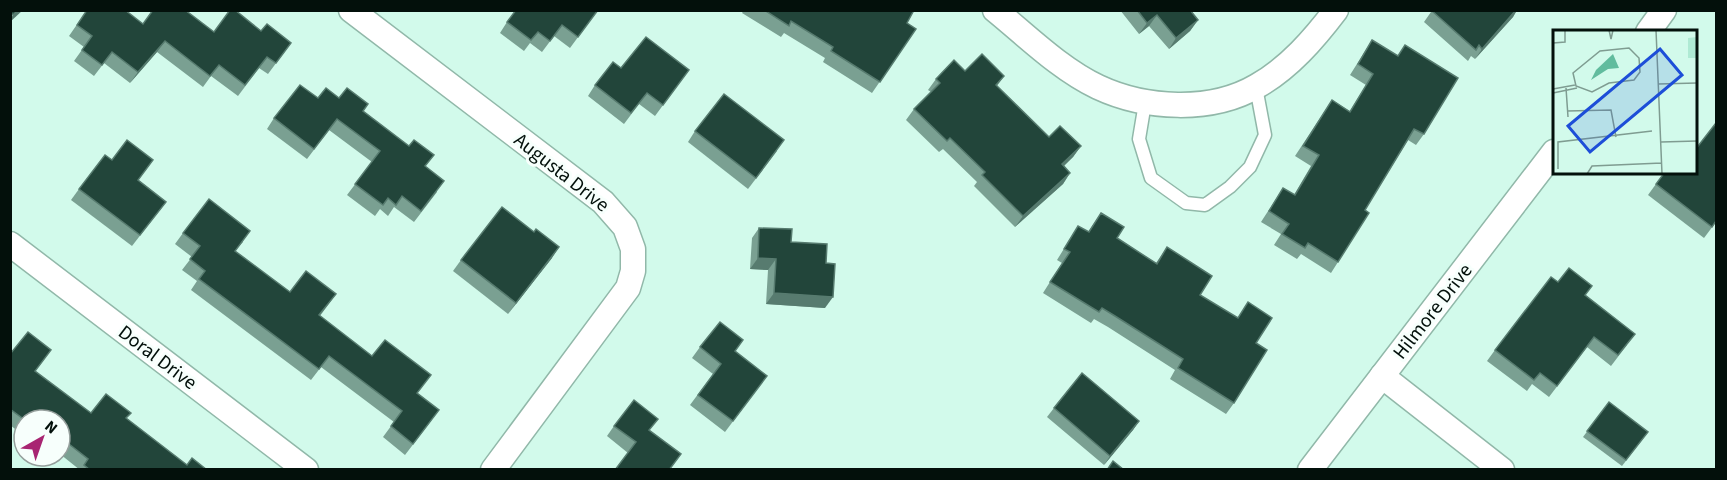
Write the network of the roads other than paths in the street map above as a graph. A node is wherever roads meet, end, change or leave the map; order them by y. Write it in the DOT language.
graph roads {
  1 [pos="351,10"];
  2 [pos="995,10"];
  3 [pos="1336,10"];
  4 [pos="1664,10"];
  5 [pos="1649,30"];
  6 [pos="1256,87"];
  7 [pos="1146,103"];
  8 [pos="1553,154"];
  9 [pos="10,244"];
  10 [pos="1382,376"];
  11 [pos="306,470"];
  12 [pos="493,470"];
  13 [pos="1310,470"];
  14 [pos="1502,470"];
  1 -- 12 [label="street, Augusta Drive"];
  2 -- 7 [label="street"];
  3 -- 6 [label="street"];
  4 -- 5 [label="street"];
  6 -- 7 [label="street"];
  6 -- 7 [label="lane"];
  8 -- 10 [label="street, Hilmore Drive"];
  9 -- 11 [label="street, Doral Drive"];
  10 -- 13 [label="street, Hilmore Drive"];
  10 -- 14 [label="street"];
}
